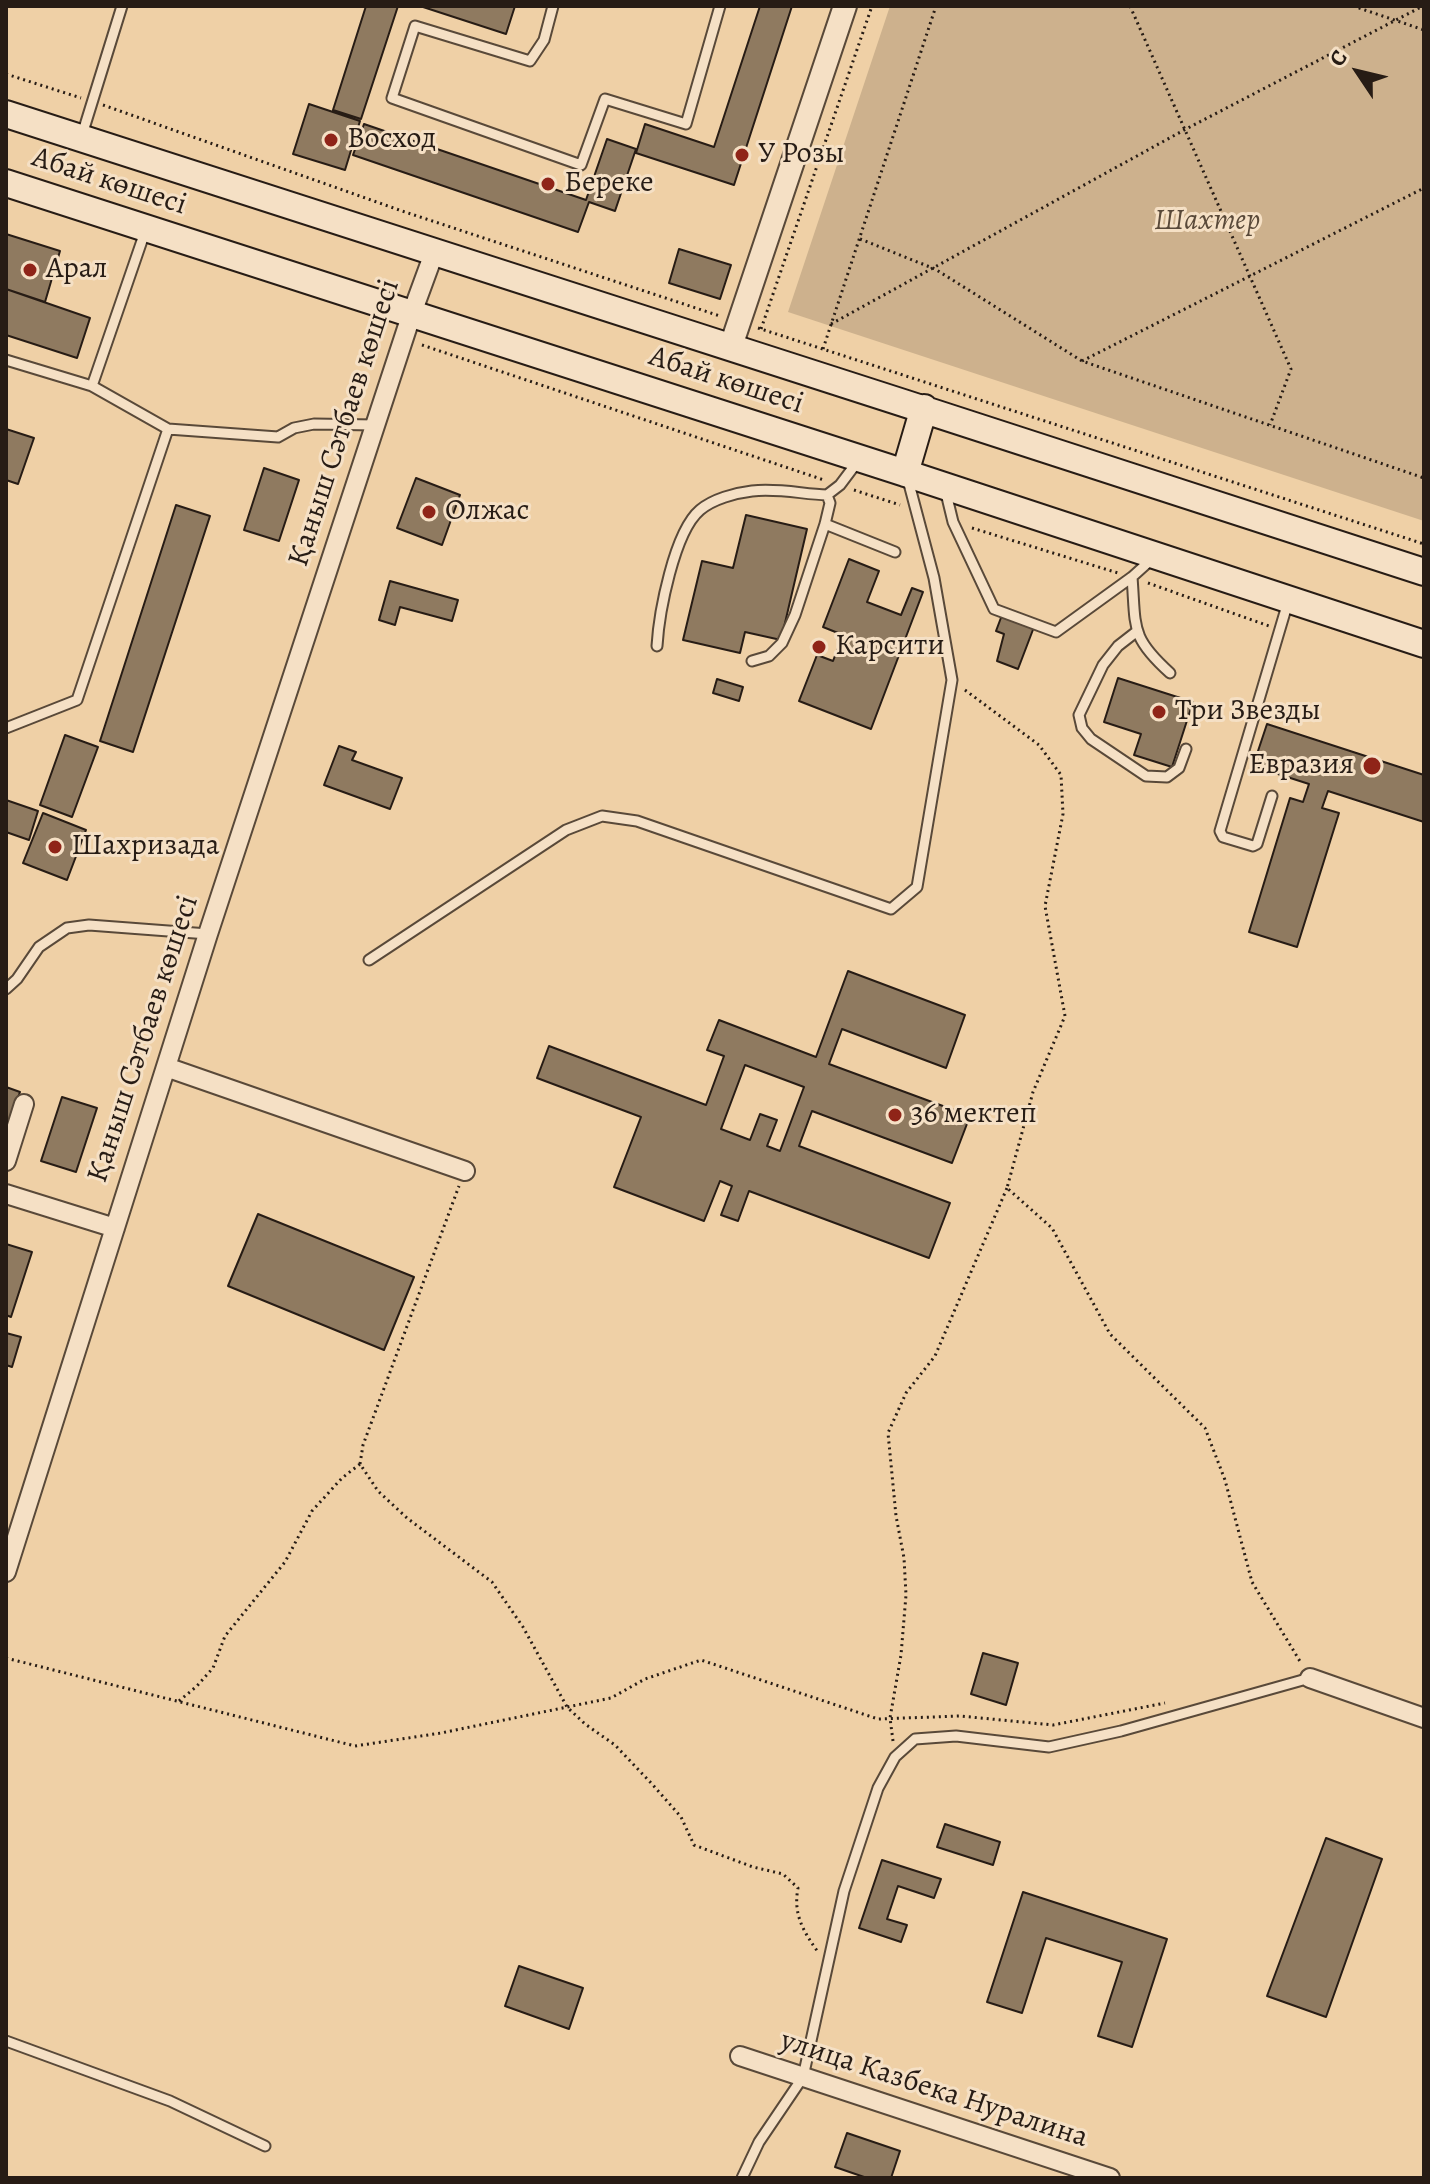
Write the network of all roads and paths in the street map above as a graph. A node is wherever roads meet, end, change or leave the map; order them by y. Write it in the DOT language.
graph roads {
  1 [pos="122,6"];
  2 [pos="553,6"];
  3 [pos="720,6"];
  4 [pos="845,6"];
  5 [pos="872,6"];
  6 [pos="936,6"];
  7 [pos="1130,6"];
  8 [pos="1353,6"];
  9 [pos="1423,6"];
  10 [pos="1397,21"];
  11 [pos="1424,30"];
  12 [pos="6,74"];
  13 [pos="92,101"];
  14 [pos="6,114"];
  15 [pos="1186,129"];
  16 [pos="81,139"];
  17 [pos="6,183"];
  18 [pos="1424,188"];
  19 [pos="146,228"];
  20 [pos="860,239"];
  21 [pos="434,253"];
  22 [pos="935,269"];
  23 [pos="1250,275"];
  24 [pos="412,313"];
  25 [pos="831,324"];
  26 [pos="761,329"];
  27 [pos="735,334"];
  28 [pos="823,349"];
  29 [pos="6,360"];
  30 [pos="1082,361"];
  31 [pos="92,386"];
  32 [pos="924,408"];
  33 [pos="375,425"];
  34 [pos="1270,425"];
  35 [pos="168,429"];
  36 [pos="860,458"];
  37 [pos="905,473"];
  38 [pos="1424,478"];
  39 [pos="944,486"];
  40 [pos="827,495"];
  41 [pos="825,524"];
  42 [pos="1424,544"];
  43 [pos="895,552"];
  44 [pos="1156,555"];
  45 [pos="1424,572"];
  46 [pos="1132,577"];
  47 [pos="1289,599"];
  48 [pos="1136,632"];
  49 [pos="1424,644"];
  50 [pos="657,646"];
  51 [pos="752,661"];
  52 [pos="1170,673"];
  53 [pos="952,680"];
  54 [pos="6,728"];
  55 [pos="1186,749"];
  56 [pos="1272,796"];
  57 [pos="208,934"];
  58 [pos="369,960"];
  59 [pos="6,989"];
  60 [pos="166,1067"];
  61 [pos="24,1104"];
  62 [pos="6,1161"];
  63 [pos="465,1171"];
  64 [pos="1007,1188"];
  65 [pos="6,1194"];
  66 [pos="115,1228"];
  67 [pos="360,1464"];
  68 [pos="6,1572"];
  69 [pos="6,1658"];
  70 [pos="1310,1678"];
  71 [pos="179,1701"];
  72 [pos="1174,1701"];
  73 [pos="567,1707"];
  74 [pos="890,1718"];
  75 [pos="1424,1718"];
  76 [pos="895,1757"];
  77 [pos="828,1964"];
  78 [pos="6,2041"];
  79 [pos="740,2056"];
  80 [pos="803,2077"];
  81 [pos="265,2146"];
  82 [pos="742,2178"];
  83 [pos="1110,2178"];
  1 -- 13 [label="lane"];
  2 -- 3 [label="lane"];
  4 -- 27 [label="street"];
  5 -- 26 [label="path"];
  6 -- 20 [label="path"];
  7 -- 15 [label="path"];
  8 -- 10 [label="path"];
  9 -- 10 [label="path"];
  10 -- 11 [label="path"];
  10 -- 15 [label="path"];
  12 -- 13 [label="path"];
  13 -- 16 [label="lane"];
  13 -- 27 [label="path"];
  14 -- 16 [label="main road, Абай көшесі"];
  15 -- 22 [label="path"];
  15 -- 23 [label="path"];
  16 -- 21 [label="main road, Абай көшесі"];
  17 -- 19 [label="main road, Абай көшесі"];
  18 -- 23 [label="path"];
  19 -- 24 [label="main road, Абай көшесі"];
  19 -- 31 [label="lane"];
  20 -- 22 [label="path"];
  20 -- 25 [label="path"];
  21 -- 24 [label="street, Қаныш Сәтбаев көшесі"];
  21 -- 27 [label="main road, Абай көшесі"];
  22 -- 25 [label="path"];
  22 -- 30 [label="path"];
  23 -- 30 [label="path"];
  23 -- 34 [label="path"];
  24 -- 33 [label="street, Қаныш Сәтбаев көшесі"];
  24 -- 36 [label="main road, Абай көшесі"];
  25 -- 28 [label="path"];
  26 -- 27 [label="path"];
  26 -- 28 [label="path"];
  27 -- 32 [label="main road, Абай көшесі"];
  28 -- 42 [label="path"];
  29 -- 31 [label="lane"];
  30 -- 34 [label="path"];
  31 -- 35 [label="lane"];
  32 -- 37 [label="main road"];
  32 -- 45 [label="main road, Абай көшесі"];
  33 -- 35 [label="lane"];
  33 -- 57 [label="street, Қаныш Сәтбаев көшесі"];
  34 -- 38 [label="path"];
  35 -- 54 [label="lane"];
  36 -- 37 [label="main road, Абай көшесі"];
  36 -- 40 [label="lane"];
  37 -- 39 [label="main road, Абай көшесі"];
  37 -- 53 [label="lane"];
  39 -- 44 [label="main road, Абай көшесі"];
  39 -- 46 [label="lane"];
  40 -- 41 [label="lane"];
  40 -- 50 [label="lane"];
  41 -- 43 [label="lane"];
  41 -- 51 [label="lane"];
  44 -- 46 [label="lane"];
  44 -- 47 [label="main road, Абай көшесі"];
  46 -- 48 [label="lane"];
  47 -- 49 [label="main road, Абай көшесі"];
  47 -- 56 [label="lane"];
  48 -- 52 [label="lane"];
  48 -- 55 [label="lane"];
  53 -- 58 [label="lane"];
  53 -- 64 [label="path"];
  57 -- 59 [label="lane"];
  57 -- 60 [label="street, Қаныш Сәтбаев көшесі"];
  60 -- 63 [label="street"];
  60 -- 66 [label="street, Қаныш Сәтбаев көшесі"];
  61 -- 62 [label="street"];
  63 -- 67 [label="path"];
  64 -- 70 [label="path"];
  64 -- 74 [label="path"];
  65 -- 66 [label="street"];
  66 -- 68 [label="street, Қаныш Сәтбаев көшесі"];
  67 -- 71 [label="path"];
  67 -- 73 [label="path"];
  69 -- 71 [label="path"];
  70 -- 75 [label="street"];
  70 -- 76 [label="lane"];
  71 -- 73 [label="path"];
  72 -- 74 [label="path"];
  73 -- 74 [label="path"];
  73 -- 77 [label="path"];
  74 -- 76 [label="path"];
  76 -- 77 [label="lane"];
  77 -- 80 [label="lane"];
  78 -- 81 [label="lane"];
  79 -- 80 [label="street, улица Казбека Нуралина"];
  80 -- 82 [label="lane"];
  80 -- 83 [label="street, улица Казбека Нуралина"];
}
